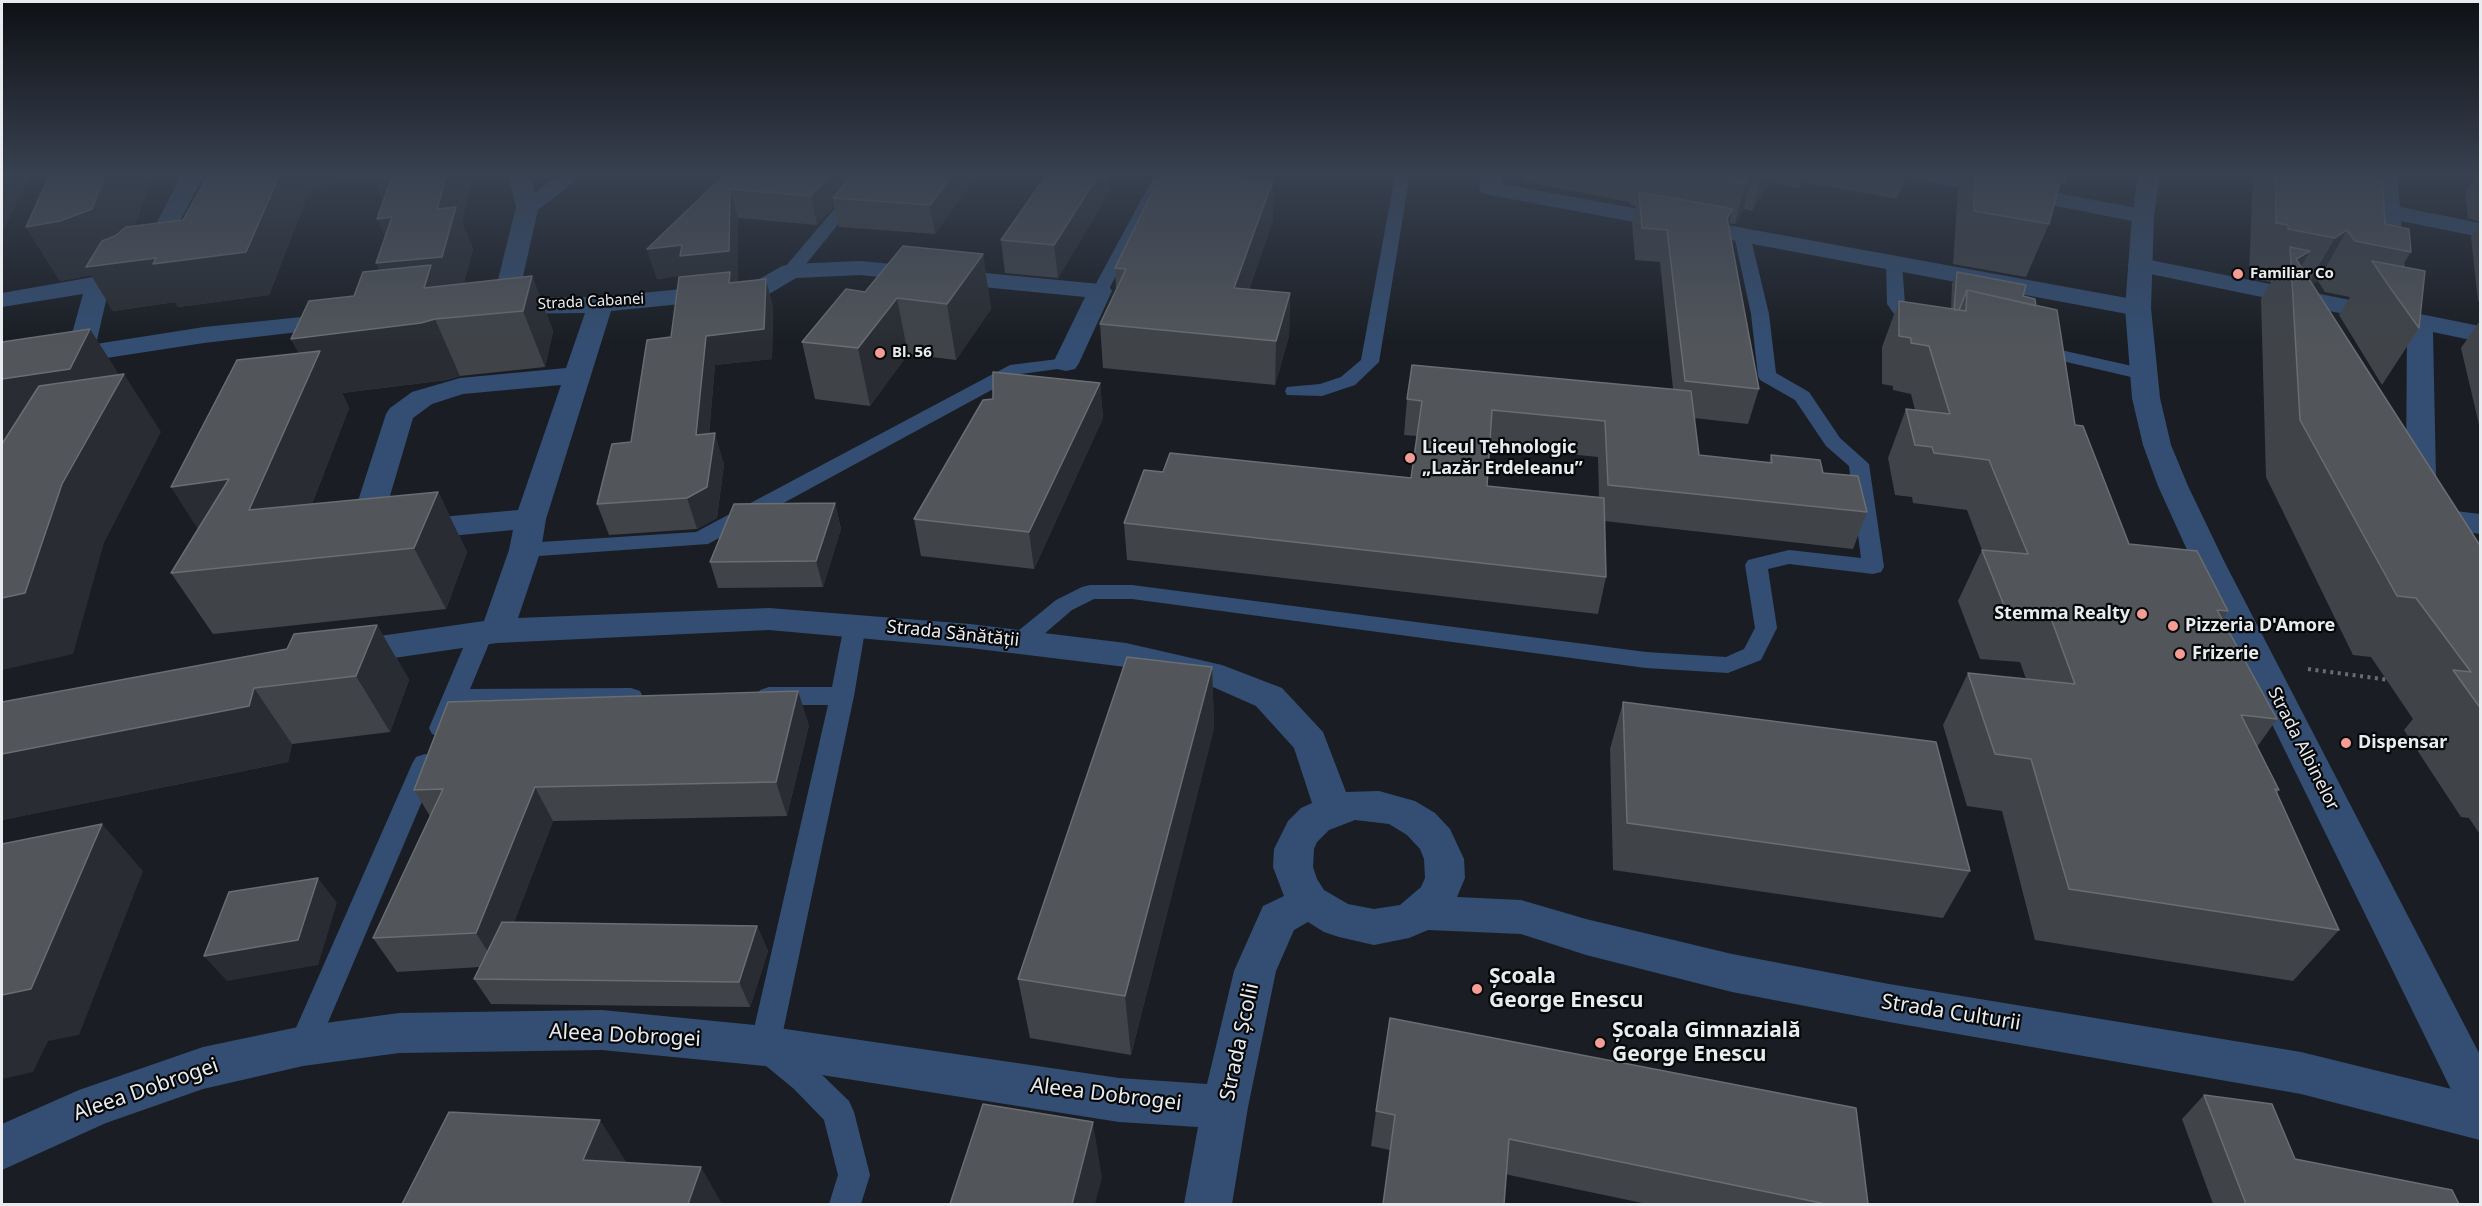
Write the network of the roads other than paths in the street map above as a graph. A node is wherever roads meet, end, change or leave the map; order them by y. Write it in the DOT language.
graph roads {
  1 [pos="164,230"];
  2 [pos="522,230"];
  3 [pos="825,230"];
  4 [pos="1132,230"];
  5 [pos="1393,230"];
  6 [pos="1717,230"];
  7 [pos="2142,230"];
  8 [pos="2393,230"];
  9 [pos="1742,235"];
  10 [pos="1894,263"];
  11 [pos="2140,265"];
  12 [pos="791,271"];
  13 [pos="98,284"];
  14 [pos="1100,291"];
  15 [pos="2,300"];
  16 [pos="504,305"];
  17 [pos="600,305"];
  18 [pos="2138,308"];
  19 [pos="469,309"];
  20 [pos="366,319"];
  21 [pos="2407,319"];
  22 [pos="1935,327"];
  23 [pos="2481,334"];
  24 [pos="2022,346"];
  25 [pos="80,354"];
  26 [pos="1066,363"];
  27 [pos="2,366"];
  28 [pos="2144,374"];
  29 [pos="579,375"];
  30 [pos="1294,391"];
  31 [pos="531,519"];
  32 [pos="2481,524"];
  33 [pos="525,550"];
  34 [pos="855,625"];
  35 [pos="489,633"];
  36 [pos="1021,641"];
  37 [pos="320,657"];
  38 [pos="748,696"];
  39 [pos="842,696"];
  40 [pos="654,697"];
  41 [pos="454,698"];
  42 [pos="1333,810"];
  43 [pos="1310,902"];
  44 [pos="1422,913"];
  45 [pos="303,1046"];
  46 [pos="765,1046"];
  47 [pos="2481,1101"];
  48 [pos="1225,1107"];
  49 [pos="2481,1118"];
  50 [pos="2,1147"];
  51 [pos="845,1204"];
  52 [pos="1208,1204"];
  1 -- 13 [label="street"];
  2 -- 16 [label="street"];
  3 -- 12 [label="lane"];
  4 -- 14 [label="lane"];
  5 -- 30 [label="lane"];
  6 -- 9 [label="street"];
  7 -- 11 [label="street, Strada Albinelor"];
  8 -- 21 [label="street"];
  9 -- 10 [label="street"];
  9 -- 36 [label="lane"];
  10 -- 18 [label="street"];
  10 -- 22 [label="lane"];
  11 -- 18 [label="street, Strada Albinelor"];
  11 -- 21 [label="street"];
  12 -- 14 [label="street, Strada Cabanei"];
  12 -- 17 [label="street, Strada Cabanei"];
  13 -- 15 [label="street"];
  13 -- 25 [label="street"];
  14 -- 26 [label="street"];
  16 -- 17 [label="street, Strada Cabanei"];
  16 -- 19 [label="street, Strada Cabanei"];
  17 -- 29 [label="street"];
  18 -- 28 [label="street, Strada Albinelor"];
  20 -- 25 [label="street"];
  21 -- 23 [label="street"];
  21 -- 32 [label="street"];
  24 -- 28 [label="lane"];
  25 -- 27 [label="street"];
  26 -- 33 [label="lane"];
  28 -- 47 [label="street, Strada Albinelor"];
  29 -- 31 [label="street"];
  29 -- 31 [label="street"];
  31 -- 33 [label="street"];
  33 -- 35 [label="street"];
  34 -- 35 [label="street, Strada Sănătății"];
  34 -- 36 [label="street, Strada Sănătății"];
  34 -- 39 [label="lane"];
  35 -- 37 [label="street, Strada Sănătății"];
  35 -- 41 [label="lane"];
  36 -- 42 [label="street, Strada Sănătății"];
  38 -- 39 [label="lane"];
  39 -- 46 [label="lane"];
  40 -- 41 [label="lane"];
  41 -- 45 [label="lane"];
  42 -- 43 [label="street"];
  42 -- 44 [label="street"];
  43 -- 44 [label="street"];
  43 -- 48 [label="street, Strada Școlii"];
  44 -- 49 [label="street, Strada Culturii"];
  45 -- 46 [label="street, Aleea Dobrogei"];
  45 -- 50 [label="street, Aleea Dobrogei"];
  46 -- 48 [label="street, Aleea Dobrogei"];
  46 -- 51 [label="lane"];
  48 -- 52 [label="street, Strada Școlii"];
}
